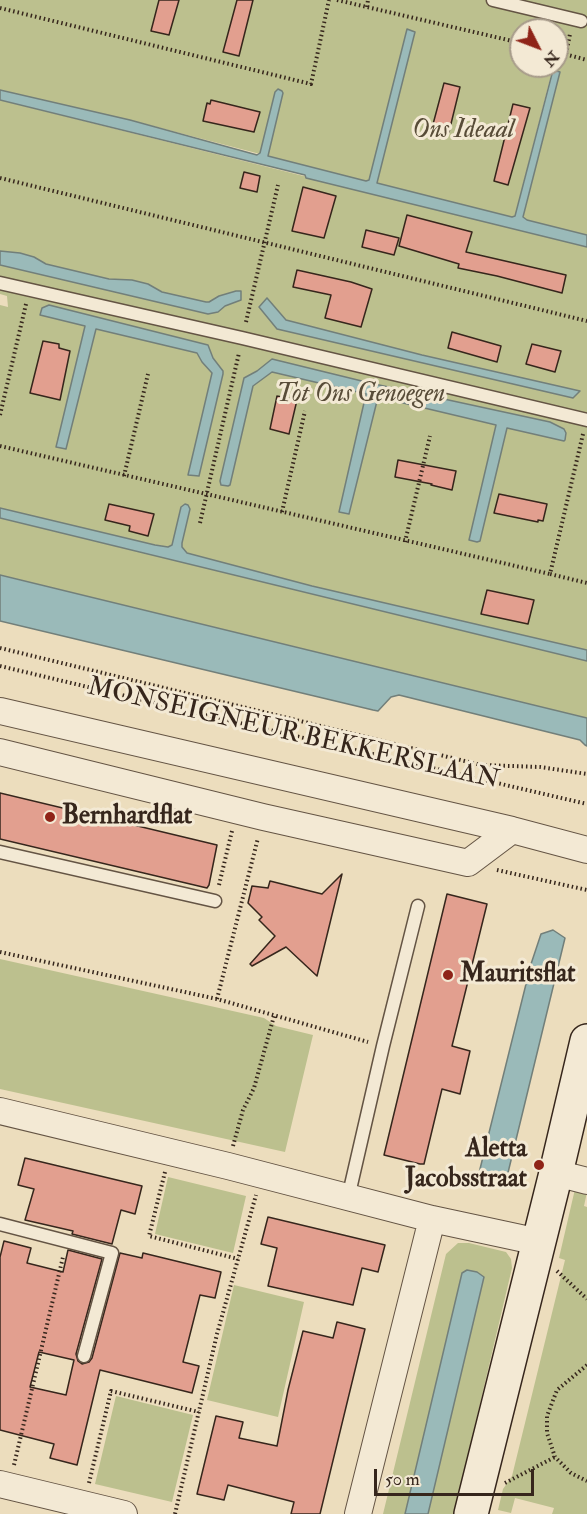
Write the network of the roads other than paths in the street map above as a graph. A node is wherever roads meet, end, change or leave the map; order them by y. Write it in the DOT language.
graph roads {
  1 [pos="493,0"];
  2 [pos="581,21"];
  3 [pos="0,283"];
  4 [pos="586,420"];
  5 [pos="0,711"];
  6 [pos="0,752"];
  7 [pos="512,830"];
  8 [pos="575,847"];
  9 [pos="0,852"];
  10 [pos="587,864"];
  11 [pos="215,901"];
  12 [pos="418,906"];
  13 [pos="587,1041"];
  14 [pos="0,1111"];
  15 [pos="572,1177"];
  16 [pos="348,1197"];
  17 [pos="432,1219"];
  18 [pos="0,1224"];
  19 [pos="537,1247"];
  20 [pos="84,1356"];
  21 [pos="7,1476"];
  22 [pos="475,1506"];
  23 [pos="124,1514"];
  24 [pos="358,1514"];
  1 -- 2 [label="lane"];
  3 -- 4 [label="lane"];
  5 -- 7 [label="street, MONSEIGNEUR BEKKERSLAAN"];
  6 -- 7 [label="street, MONSEIGNEUR BEKKERSLAAN"];
  7 -- 8 [label="street, MONSEIGNEUR BEKKERSLAAN"];
  8 -- 10 [label="street, MONSEIGNEUR BEKKERSLAAN"];
  9 -- 11 [label="lane"];
  12 -- 16 [label="lane"];
  13 -- 15 [label="street"];
  14 -- 16 [label="street"];
  15 -- 19 [label="street"];
  16 -- 17 [label="street"];
  17 -- 19 [label="street"];
  17 -- 24 [label="street"];
  18 -- 20 [label="lane"];
  19 -- 22 [label="street"];
  21 -- 23 [label="street"];
}
